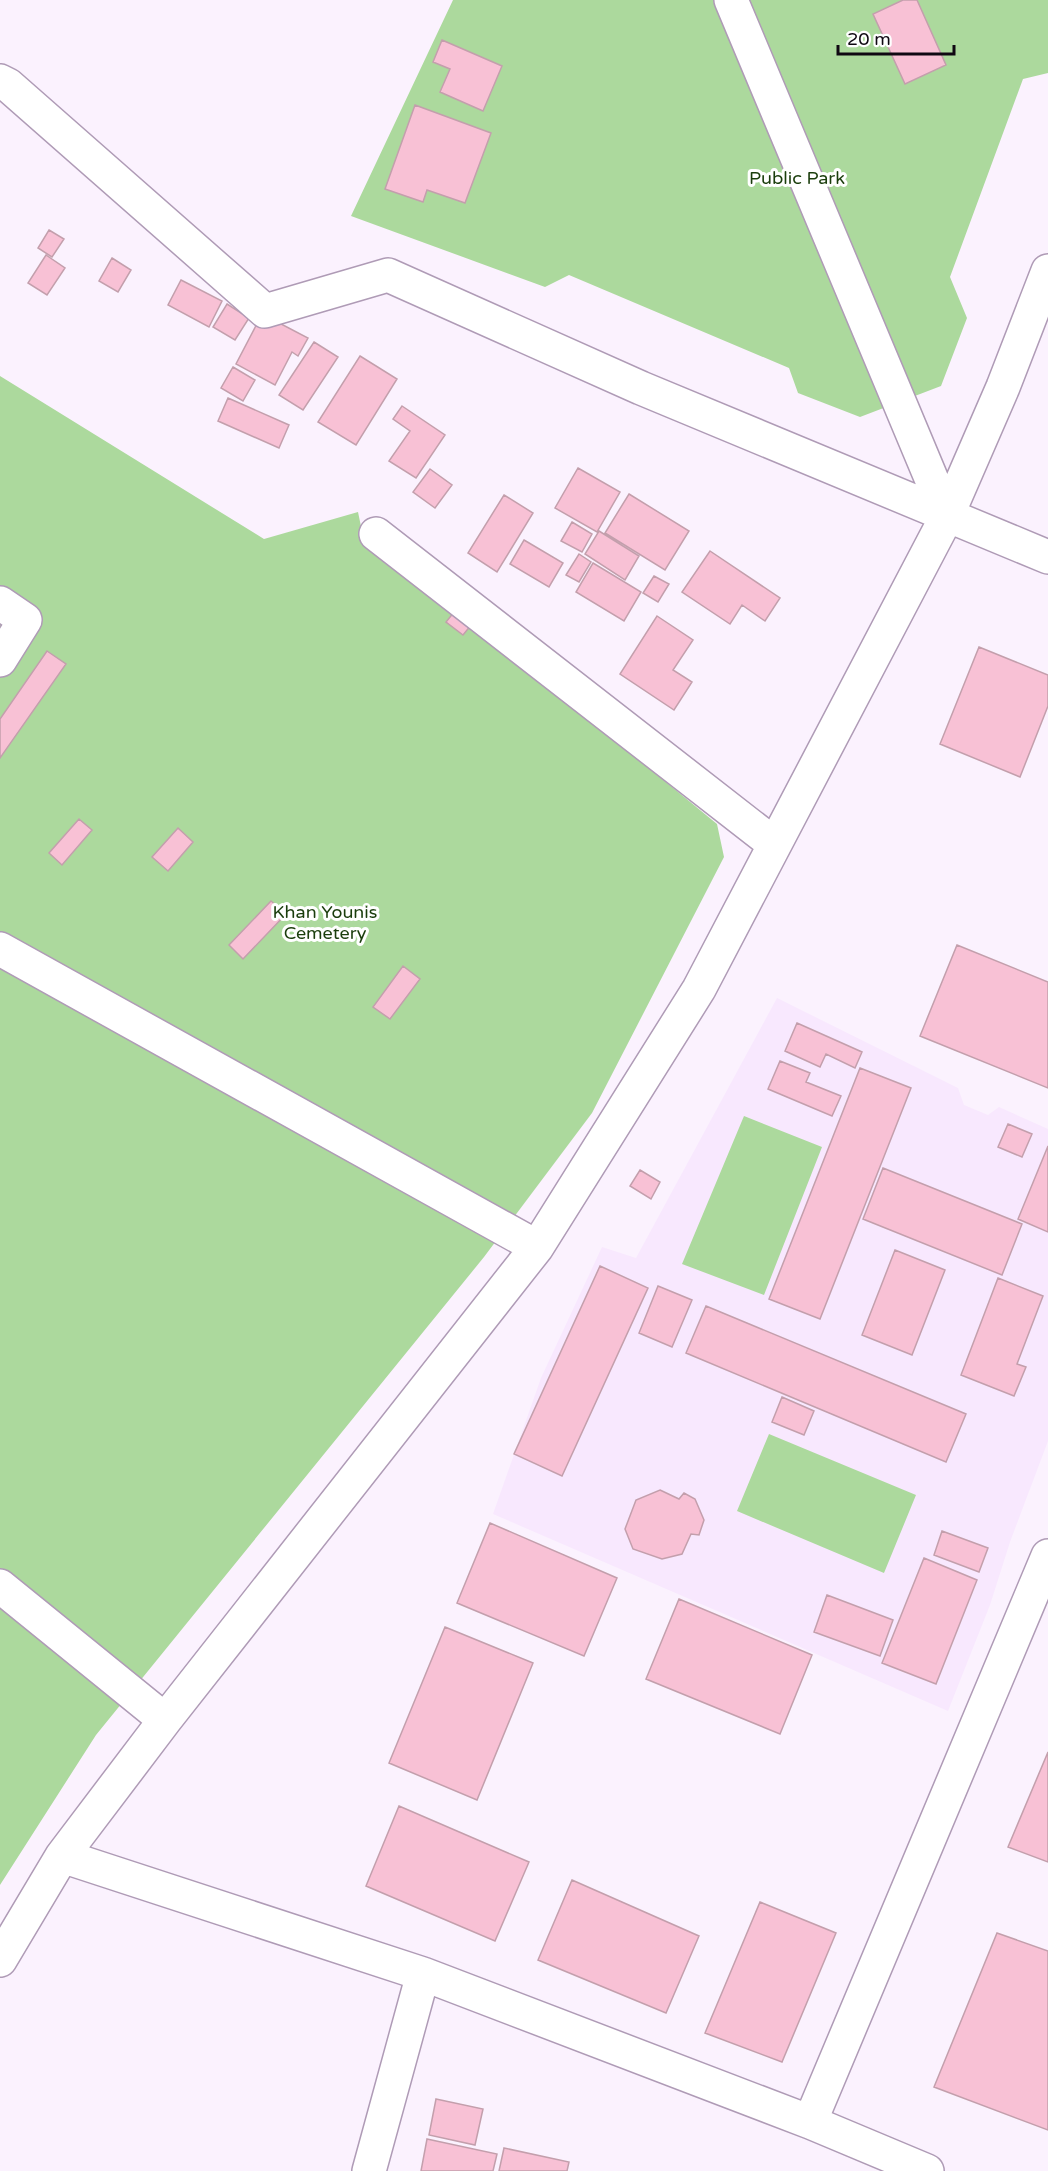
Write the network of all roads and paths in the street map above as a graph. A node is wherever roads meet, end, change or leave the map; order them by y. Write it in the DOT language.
graph roads {
  1 [pos="731,0"];
  2 [pos="0,81"];
  3 [pos="1048,271"];
  4 [pos="947,516"];
  5 [pos="376,534"];
  6 [pos="1048,557"];
  7 [pos="0,603"];
  8 [pos="0,660"];
  9 [pos="774,844"];
  10 [pos="0,950"];
  11 [pos="537,1247"];
  12 [pos="1048,1556"];
  13 [pos="0,1586"];
  14 [pos="165,1720"];
  15 [pos="62,1856"];
  16 [pos="0,1960"];
  17 [pos="423,1974"];
  18 [pos="810,2122"];
  19 [pos="369,2171"];
  20 [pos="927,2171"];
  1 -- 4 [label="street"];
  2 -- 4 [label="street"];
  3 -- 4 [label="street"];
  4 -- 6 [label="street"];
  4 -- 9 [label="street"];
  5 -- 9 [label="street"];
  7 -- 8 [label="street"];
  9 -- 11 [label="street"];
  10 -- 11 [label="street"];
  11 -- 14 [label="street"];
  12 -- 18 [label="street"];
  13 -- 14 [label="street"];
  14 -- 15 [label="street"];
  15 -- 16 [label="street"];
  15 -- 17 [label="street"];
  17 -- 18 [label="street"];
  17 -- 19 [label="street"];
  18 -- 20 [label="street"];
}
